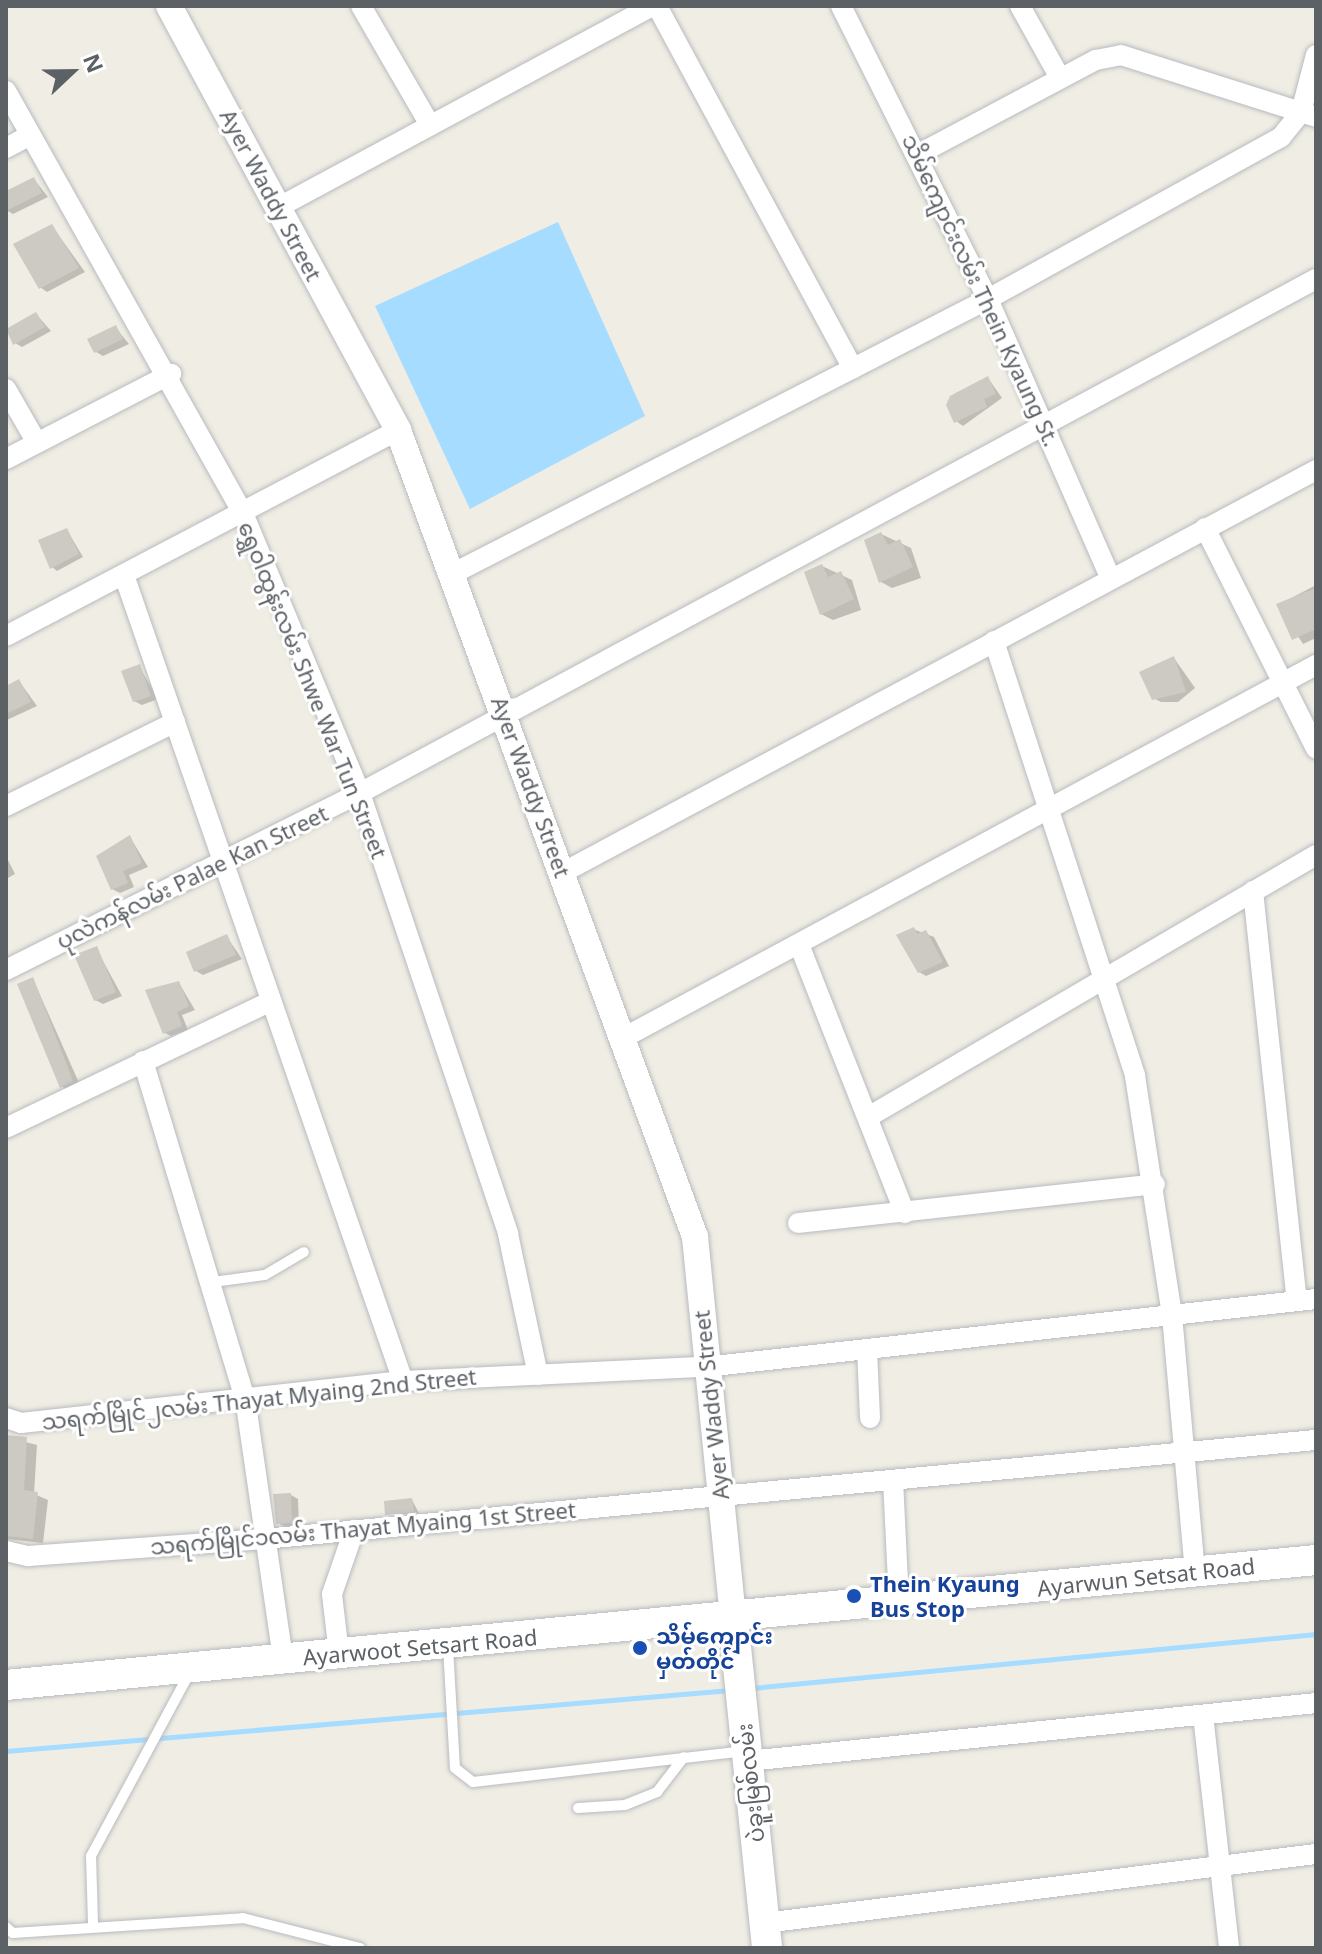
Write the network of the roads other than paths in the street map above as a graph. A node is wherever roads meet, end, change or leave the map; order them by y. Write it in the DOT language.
graph roads {
  1 [pos="169,6"];
  2 [pos="361,6"];
  3 [pos="655,6"];
  4 [pos="841,6"];
  5 [pos="1020,6"];
  6 [pos="1316,55"];
  7 [pos="1060,78"];
  8 [pos="6,91"];
  9 [pos="1308,115"];
  10 [pos="430,125"];
  11 [pos="30,135"];
  12 [pos="6,148"];
  13 [pos="917,155"];
  14 [pos="279,207"];
  15 [pos="1316,279"];
  16 [pos="988,299"];
  17 [pos="853,368"];
  18 [pos="171,374"];
  19 [pos="6,389"];
  20 [pos="1048,429"];
  21 [pos="398,430"];
  22 [pos="37,443"];
  23 [pos="6,459"];
  24 [pos="1316,470"];
  25 [pos="243,513"];
  26 [pos="1205,528"];
  27 [pos="454,573"];
  28 [pos="124,575"];
  29 [pos="1111,579"];
  30 [pos="6,636"];
  31 [pos="994,641"];
  32 [pos="1316,665"];
  33 [pos="1284,682"];
  34 [pos="504,713"];
  35 [pos="175,722"];
  36 [pos="1316,749"];
  37 [pos="360,793"];
  38 [pos="6,806"];
  39 [pos="1051,808"];
  40 [pos="1316,855"];
  41 [pos="223,862"];
  42 [pos="562,873"];
  43 [pos="1253,891"];
  44 [pos="800,947"];
  45 [pos="6,970"];
  46 [pos="1107,977"];
  47 [pos="271,1001"];
  48 [pos="625,1037"];
  49 [pos="143,1061"];
  50 [pos="868,1117"];
  51 [pos="6,1128"];
  52 [pos="1155,1184"];
  53 [pos="905,1213"];
  54 [pos="798,1223"];
  55 [pos="304,1252"];
  56 [pos="213,1282"];
  57 [pos="1306,1300"];
  58 [pos="1172,1315"];
  59 [pos="867,1349"];
  60 [pos="705,1367"];
  61 [pos="538,1375"];
  62 [pos="403,1381"];
  63 [pos="245,1398"];
  64 [pos="6,1418"];
  65 [pos="870,1418"];
  66 [pos="1316,1440"];
  67 [pos="1185,1451"];
  68 [pos="893,1480"];
  69 [pos="719,1496"];
  70 [pos="354,1530"];
  71 [pos="264,1539"];
  72 [pos="6,1551"];
  73 [pos="1316,1560"];
  74 [pos="1195,1572"];
  75 [pos="899,1602"];
  76 [pos="834,1608"];
  77 [pos="733,1618"];
  78 [pos="448,1645"];
  79 [pos="339,1654"];
  80 [pos="283,1659"];
  81 [pos="192,1668"];
  82 [pos="6,1685"];
  83 [pos="1316,1703"];
  84 [pos="1203,1715"];
  85 [pos="747,1756"];
  86 [pos="684,1757"];
  87 [pos="578,1808"];
  88 [pos="1316,1854"];
  89 [pos="1220,1864"];
  90 [pos="93,1923"];
  91 [pos="6,1927"];
  92 [pos="766,1936"];
  93 [pos="360,1948"];
  94 [pos="1229,1948"];
  1 -- 14 [label="street, Ayer Waddy Street"];
  2 -- 10 [label="street"];
  3 -- 10 [label="street"];
  3 -- 17 [label="street"];
  4 -- 13 [label="street, သိမ်ကျောင်းလမ်း Thein Kyaung St."];
  5 -- 7 [label="street"];
  6 -- 9 [label="street"];
  7 -- 9 [label="street"];
  7 -- 13 [label="street"];
  8 -- 11 [label="street, ရွှေဝါထွန်းလမ်း Shwe War Tun Street"];
  9 -- 16 [label="street"];
  10 -- 14 [label="street"];
  11 -- 12 [label="street"];
  11 -- 18 [label="street, ရွှေဝါထွန်းလမ်း Shwe War Tun Street"];
  13 -- 16 [label="street, သိမ်ကျောင်းလမ်း Thein Kyaung St."];
  14 -- 21 [label="street, Ayer Waddy Street"];
  15 -- 20 [label="street, ပုလဲကန်လမ်း Palae Kan Street"];
  16 -- 17 [label="street"];
  16 -- 20 [label="street, သိမ်ကျောင်းလမ်း Thein Kyaung St."];
  17 -- 27 [label="street"];
  18 -- 22 [label="street"];
  18 -- 25 [label="street, ရွှေဝါထွန်းလမ်း Shwe War Tun Street"];
  19 -- 22 [label="street"];
  20 -- 29 [label="street, သိမ်ကျောင်းလမ်း Thein Kyaung St."];
  20 -- 34 [label="street, ပုလဲကန်လမ်း Palae Kan Street"];
  21 -- 25 [label="street"];
  21 -- 27 [label="street, Ayer Waddy Street"];
  22 -- 23 [label="street"];
  24 -- 26 [label="street"];
  25 -- 28 [label="street"];
  25 -- 37 [label="street, ရွှေဝါထွန်းလမ်း Shwe War Tun Street"];
  26 -- 29 [label="street"];
  26 -- 33 [label="street"];
  27 -- 34 [label="street, Ayer Waddy Street"];
  28 -- 30 [label="street"];
  28 -- 35 [label="street"];
  29 -- 31 [label="street"];
  31 -- 39 [label="street"];
  31 -- 42 [label="street"];
  32 -- 33 [label="street"];
  33 -- 36 [label="street"];
  33 -- 39 [label="street"];
  34 -- 37 [label="street, ပုလဲကန်လမ်း Palae Kan Street"];
  34 -- 42 [label="street, Ayer Waddy Street"];
  35 -- 38 [label="street"];
  35 -- 41 [label="street"];
  37 -- 41 [label="street, ပုလဲကန်လမ်း Palae Kan Street"];
  37 -- 61 [label="street, ရွှေဝါထွန်းလမ်း Shwe War Tun Street"];
  39 -- 44 [label="street"];
  39 -- 46 [label="street"];
  40 -- 43 [label="street"];
  41 -- 45 [label="street, ပုလဲကန်လမ်း Palae Kan Street"];
  41 -- 47 [label="street"];
  42 -- 48 [label="street, Ayer Waddy Street"];
  43 -- 46 [label="street"];
  43 -- 57 [label="street"];
  44 -- 48 [label="street"];
  44 -- 50 [label="street"];
  46 -- 50 [label="street"];
  46 -- 52 [label="street"];
  47 -- 49 [label="street"];
  47 -- 62 [label="street"];
  48 -- 60 [label="street, Ayer Waddy Street"];
  49 -- 51 [label="street"];
  49 -- 56 [label="street"];
  50 -- 53 [label="street"];
  52 -- 53 [label="street"];
  52 -- 58 [label="street"];
  53 -- 54 [label="street"];
  55 -- 56 [label="lane"];
  56 -- 63 [label="street"];
  57 -- 58 [label="street, သရက်မြိုင်၂လမ်း Thayat Myaing 2nd Street"];
  58 -- 59 [label="street, သရက်မြိုင်၂လမ်း Thayat Myaing 2nd Street"];
  58 -- 67 [label="street"];
  59 -- 60 [label="street, သရက်မြိုင်၂လမ်း Thayat Myaing 2nd Street"];
  59 -- 65 [label="street"];
  60 -- 61 [label="street, သရက်မြိုင်၂လမ်း Thayat Myaing 2nd Street"];
  60 -- 69 [label="street, Ayer Waddy Street"];
  61 -- 62 [label="street, သရက်မြိုင်၂လမ်း Thayat Myaing 2nd Street"];
  62 -- 63 [label="street, သရက်မြိုင်၂လမ်း Thayat Myaing 2nd Street"];
  63 -- 64 [label="street, သရက်မြိုင်၂လမ်း Thayat Myaing 2nd Street"];
  63 -- 71 [label="street"];
  66 -- 67 [label="street, သရက်မြိုင်၁လမ်း Thayat Myaing 1st Street"];
  67 -- 68 [label="street, သရက်မြိုင်၁လမ်း Thayat Myaing 1st Street"];
  67 -- 74 [label="street"];
  68 -- 69 [label="street, သရက်မြိုင်၁လမ်း Thayat Myaing 1st Street"];
  68 -- 75 [label="street"];
  69 -- 70 [label="street, သရက်မြိုင်၁လမ်း Thayat Myaing 1st Street"];
  69 -- 77 [label="street, Ayer Waddy Street"];
  70 -- 71 [label="street, သရက်မြိုင်၁လမ်း Thayat Myaing 1st Street"];
  70 -- 79 [label="street"];
  71 -- 72 [label="street, သရက်မြိုင်၁လမ်း Thayat Myaing 1st Street"];
  71 -- 80 [label="street"];
  73 -- 74 [label="main road, Ayarwun Setsat Road"];
  74 -- 75 [label="main road, Ayarwun Setsat Road"];
  75 -- 76 [label="main road, Ayarwun Setsat Road"];
  76 -- 77 [label="main road, Ayarwoot Setsart Road"];
  77 -- 78 [label="main road, Ayarwoot Setsart Road"];
  77 -- 85 [label="main road, ပဲခူးမြစ်လမ်း"];
  78 -- 79 [label="main road, Ayarwoot Setsart Road"];
  78 -- 86 [label="lane"];
  79 -- 80 [label="main road, Ayarwoot Setsart Road"];
  80 -- 81 [label="main road, Ayarwoot Setsart Road"];
  81 -- 82 [label="main road, Ayarwoot Setsart Road"];
  81 -- 90 [label="lane"];
  83 -- 84 [label="street"];
  84 -- 85 [label="street"];
  84 -- 89 [label="street"];
  85 -- 86 [label="lane"];
  85 -- 92 [label="main road, ပဲခူးမြစ်လမ်း"];
  86 -- 87 [label="lane"];
  88 -- 89 [label="street"];
  89 -- 92 [label="street"];
  89 -- 94 [label="street"];
  90 -- 91 [label="lane"];
  90 -- 93 [label="lane"];
}
